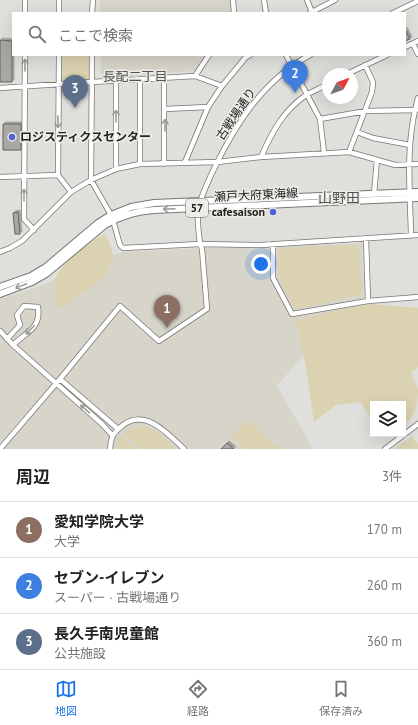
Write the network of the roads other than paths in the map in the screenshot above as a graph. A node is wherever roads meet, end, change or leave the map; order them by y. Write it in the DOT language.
graph roads {
  1 [pos="25,0"];
  2 [pos="59,0"];
  3 [pos="93,0"];
  4 [pos="233,0"];
  5 [pos="264,0"];
  6 [pos="307,0"];
  7 [pos="335,0"];
  8 [pos="418,1"];
  9 [pos="25,12"];
  10 [pos="59,12"];
  11 [pos="92,12"];
  12 [pos="234,12"];
  13 [pos="266,12"];
  14 [pos="311,12"];
  15 [pos="395,12"];
  16 [pos="416,43"];
  17 [pos="406,47"];
  18 [pos="418,54"];
  19 [pos="25,56"];
  20 [pos="58,56"];
  21 [pos="92,56"];
  22 [pos="208,56"];
  23 [pos="247,56"];
  24 [pos="286,56"];
  25 [pos="308,56"];
  26 [pos="385,56"];
  27 [pos="365,65"];
  28 [pos="291,66"];
  29 [pos="358,68"];
  30 [pos="195,76"];
  31 [pos="164,78"];
  32 [pos="140,79"];
  33 [pos="116,80"];
  34 [pos="92,82"];
  35 [pos="58,84"];
  36 [pos="222,86"];
  37 [pos="25,87"];
  38 [pos="322,87"];
  39 [pos="0,88"];
  40 [pos="307,95"];
  41 [pos="418,98"];
  42 [pos="208,108"];
  43 [pos="165,109"];
  44 [pos="416,110"];
  45 [pos="366,111"];
  46 [pos="320,119"];
  47 [pos="357,132"];
  48 [pos="410,145"];
  49 [pos="324,152"];
  50 [pos="349,152"];
  51 [pos="261,157"];
  52 [pos="377,160"];
  53 [pos="185,162"];
  54 [pos="218,162"];
  55 [pos="140,164"];
  56 [pos="164,164"];
  57 [pos="408,164"];
  58 [pos="418,164"];
  59 [pos="116,168"];
  60 [pos="58,175"];
  61 [pos="0,177"];
  62 [pos="24,177"];
  63 [pos="91,180"];
  64 [pos="72,192"];
  65 [pos="418,192"];
  66 [pos="374,194"];
  67 [pos="410,195"];
  68 [pos="418,198"];
  69 [pos="199,205"];
  70 [pos="112,218"];
  71 [pos="34,230"];
  72 [pos="411,235"];
  73 [pos="418,235"];
  74 [pos="366,238"];
  75 [pos="200,244"];
  76 [pos="272,244"];
  77 [pos="0,252"];
  78 [pos="0,287"];
  79 [pos="0,294"];
  80 [pos="418,298"];
  81 [pos="368,301"];
  82 [pos="0,331"];
  83 [pos="7,339"];
  84 [pos="13,345"];
  85 [pos="60,379"];
  86 [pos="56,384"];
  87 [pos="418,424"];
  88 [pos="118,429"];
  89 [pos="113,436"];
  90 [pos="0,449"];
  91 [pos="110,449"];
  92 [pos="184,449"];
  93 [pos="385,449"];
  1 -- 9 [label="street"];
  2 -- 10 [label="street"];
  3 -- 11 [label="street"];
  4 -- 12 [label="street"];
  5 -- 13 [label="street"];
  6 -- 14 [label="street"];
  7 -- 14 [label="street"];
  8 -- 15 [label="street"];
  16 -- 17 [label="street"];
  16 -- 18 [label="street"];
  37 -- 19 [label="street, one-way"];
  20 -- 35 [label="street"];
  21 -- 34 [label="street"];
  22 -- 30 [label="street"];
  23 -- 36 [label="street"];
  24 -- 28 [label="street"];
  25 -- 28 [label="street, 古戦場通り"];
  26 -- 27 [label="street"];
  27 -- 29 [label="street"];
  27 -- 45 [label="street"];
  28 -- 40 [label="street"];
  28 -- 54 [label="street, 古戦場通り"];
  30 -- 31 [label="street"];
  30 -- 36 [label="street"];
  31 -- 32 [label="street"];
  31 -- 43 [label="street"];
  32 -- 33 [label="street"];
  32 -- 55 [label="street"];
  33 -- 34 [label="street"];
  59 -- 33 [label="street, one-way"];
  34 -- 35 [label="street"];
  34 -- 63 [label="street"];
  35 -- 37 [label="street"];
  35 -- 60 [label="street, one-way"];
  36 -- 42 [label="street"];
  37 -- 39 [label="street"];
  37 -- 62 [label="street"];
  38 -- 40 [label="street"];
  40 -- 46 [label="street"];
  40 -- 51 [label="street"];
  41 -- 44 [label="street"];
  42 -- 43 [label="street"];
  42 -- 53 [label="street"];
  56 -- 43 [label="street, one-way"];
  44 -- 45 [label="street"];
  44 -- 48 [label="street"];
  45 -- 46 [label="street"];
  45 -- 47 [label="street"];
  46 -- 49 [label="street"];
  47 -- 48 [label="street"];
  47 -- 50 [label="street"];
  48 -- 57 [label="street"];
  49 -- 50 [label="street"];
  49 -- 51 [label="street"];
  50 -- 52 [label="street"];
  51 -- 54 [label="street"];
  52 -- 57 [label="street"];
  52 -- 66 [label="street"];
  53 -- 54 [label="street"];
  53 -- 56 [label="street"];
  54 -- 69 [label="street, 古戦場通り"];
  55 -- 56 [label="street"];
  55 -- 59 [label="street"];
  57 -- 58 [label="street"];
  57 -- 67 [label="street"];
  59 -- 63 [label="street"];
  60 -- 62 [label="street"];
  60 -- 64 [label="street"];
  61 -- 62 [label="street"];
  71 -- 62 [label="street, one-way"];
  63 -- 64 [label="street"];
  63 -- 70 [label="street"];
  64 -- 71 [label="street"];
  65 -- 67 [label="main road, 瀬戸大府東海線 / 57"];
  66 -- 67 [label="main road, 瀬戸大府東海線 / 57"];
  66 -- 69 [label="main road, 瀬戸大府東海線 / 57"];
  67 -- 68 [label="main road, 瀬戸大府東海線 / 57"];
  67 -- 69 [label="main road, 瀬戸大府東海線 / 57"];
  67 -- 72 [label="street"];
  69 -- 70 [label="main road, 瀬戸大府東海線 / 57"];
  69 -- 75 [label="street"];
  70 -- 75 [label="street"];
  70 -- 78 [label="main road, 瀬戸大府東海線 / 57"];
  70 -- 79 [label="main road, 瀬戸大府東海線 / 57, one-way"];
  71 -- 77 [label="street"];
  72 -- 73 [label="street"];
  72 -- 74 [label="street"];
  74 -- 76 [label="street"];
  74 -- 81 [label="street"];
  75 -- 76 [label="street"];
  75 -- 85 [label="street"];
  76 -- 81 [label="street"];
  80 -- 81 [label="street"];
  82 -- 83 [label="street"];
  83 -- 84 [label="street"];
  83 -- 84 [label="street, one-way"];
  84 -- 86 [label="street"];
  85 -- 86 [label="street"];
  85 -- 88 [label="street"];
  89 -- 86 [label="street, one-way"];
  86 -- 90 [label="street"];
  87 -- 93 [label="street"];
  88 -- 89 [label="street"];
  88 -- 92 [label="street"];
  89 -- 91 [label="street"];
}
